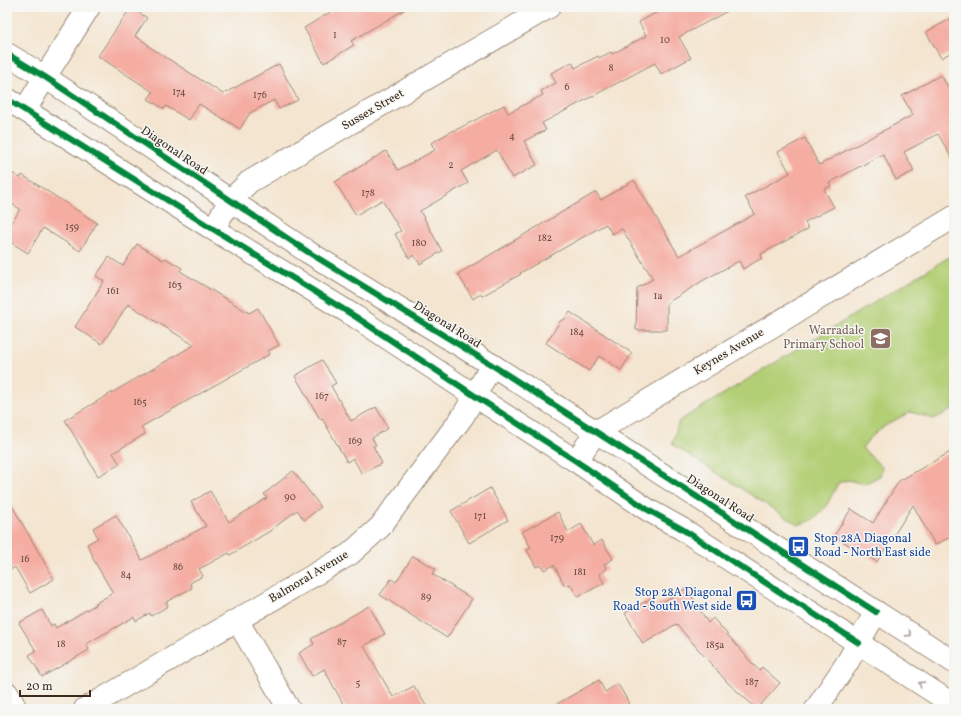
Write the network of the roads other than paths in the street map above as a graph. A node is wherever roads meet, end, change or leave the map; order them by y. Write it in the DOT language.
graph roads {
  1 [pos="89,7"];
  2 [pos="549,7"];
  3 [pos="7,54"];
  4 [pos="44,77"];
  5 [pos="7,99"];
  6 [pos="25,110"];
  7 [pos="230,201"];
  8 [pos="954,217"];
  9 [pos="213,229"];
  10 [pos="492,365"];
  11 [pos="475,396"];
  12 [pos="596,432"];
  13 [pos="576,461"];
  14 [pos="876,612"];
  15 [pos="237,620"];
  16 [pos="859,643"];
  17 [pos="954,662"];
  18 [pos="7,693"];
  19 [pos="954,705"];
  20 [pos="16,709"];
  21 [pos="85,709"];
  22 [pos="289,709"];
  23 [pos="816,709"];
  1 -- 4 [label="main road"];
  2 -- 7 [label="main road, Sussex Street"];
  3 -- 4 [label="main road, Diagonal Road"];
  4 -- 6 [label="main road"];
  4 -- 7 [label="main road, Diagonal Road"];
  5 -- 6 [label="main road"];
  6 -- 9 [label="main road"];
  7 -- 9 [label="main road, Sussex Street"];
  7 -- 10 [label="main road, Diagonal Road"];
  8 -- 12 [label="main road, Keynes Avenue"];
  9 -- 11 [label="main road"];
  10 -- 11 [label="main road, Balmoral Avenue"];
  10 -- 12 [label="main road, Diagonal Road"];
  11 -- 13 [label="main road"];
  11 -- 15 [label="main road, Balmoral Avenue"];
  12 -- 13 [label="main road, Keynes Avenue"];
  12 -- 14 [label="main road, Diagonal Road"];
  13 -- 16 [label="main road"];
  14 -- 16 [label="main road"];
  14 -- 17 [label="main road, Diagonal Road, one-way"];
  15 -- 21 [label="main road, Balmoral Avenue"];
  15 -- 22 [label="main road"];
  19 -- 16 [label="main road, one-way"];
  16 -- 23 [label="main road"];
  18 -- 20 [label="main road"];
}
